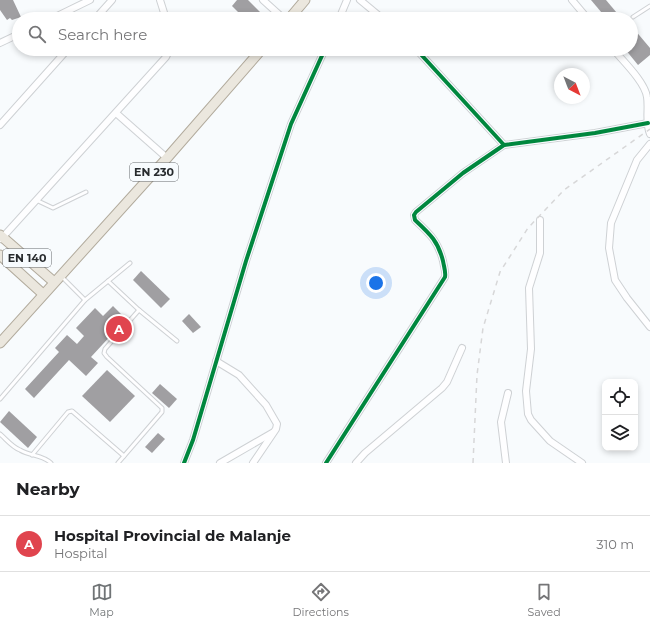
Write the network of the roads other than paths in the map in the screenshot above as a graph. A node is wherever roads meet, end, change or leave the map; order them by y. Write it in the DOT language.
graph roads {
  1 [pos="90,0"];
  2 [pos="112,0"];
  3 [pos="160,0"];
  4 [pos="263,0"];
  5 [pos="306,0"];
  6 [pos="347,0"];
  7 [pos="360,0"];
  8 [pos="572,0"];
  9 [pos="650,6"];
  10 [pos="65,12"];
  11 [pos="101,12"];
  12 [pos="164,12"];
  13 [pos="276,12"];
  14 [pos="295,12"];
  15 [pos="341,12"];
  16 [pos="375,12"];
  17 [pos="582,12"];
  18 [pos="638,14"];
  19 [pos="12,37"];
  20 [pos="0,43"];
  21 [pos="62,56"];
  22 [pos="166,56"];
  23 [pos="256,56"];
  24 [pos="322,56"];
  25 [pos="422,56"];
  26 [pos="619,56"];
  27 [pos="116,113"];
  28 [pos="648,123"];
  29 [pos="0,125"];
  30 [pos="650,134"];
  31 [pos="650,144"];
  32 [pos="504,145"];
  33 [pos="167,158"];
  34 [pos="86,192"];
  35 [pos="36,200"];
  36 [pos="540,220"];
  37 [pos="1,238"];
  38 [pos="0,255"];
  39 [pos="130,263"];
  40 [pos="57,279"];
  41 [pos="108,281"];
  42 [pos="43,294"];
  43 [pos="85,300"];
  44 [pos="139,310"];
  45 [pos="650,327"];
  46 [pos="177,341"];
  47 [pos="0,343"];
  48 [pos="462,348"];
  49 [pos="216,361"];
  50 [pos="508,393"];
  51 [pos="0,399"];
  52 [pos="273,433"];
  53 [pos="0,434"];
  54 [pos="32,455"];
  55 [pos="124,456"];
  56 [pos="51,463"];
  57 [pos="118,463"];
  58 [pos="184,463"];
  59 [pos="220,463"];
  60 [pos="253,463"];
  61 [pos="326,463"];
  62 [pos="356,463"];
  63 [pos="506,463"];
  64 [pos="582,463"];
  1 -- 10 [label="street"];
  2 -- 11 [label="street"];
  3 -- 12 [label="street"];
  4 -- 13 [label="street"];
  5 -- 14 [label="main road"];
  6 -- 15 [label="street"];
  7 -- 16 [label="street"];
  8 -- 17 [label="street"];
  9 -- 18 [label="lane"];
  19 -- 20 [label="street"];
  21 -- 29 [label="street"];
  22 -- 27 [label="street"];
  23 -- 33 [label="main road, EN 230"];
  24 -- 49 [label="street"];
  25 -- 32 [label="street"];
  26 -- 28 [label="street"];
  27 -- 33 [label="street"];
  27 -- 35 [label="street"];
  28 -- 30 [label="street"];
  28 -- 32 [label="street"];
  31 -- 45 [label="street"];
  32 -- 61 [label="street"];
  33 -- 40 [label="main road, EN 230"];
  34 -- 35 [label="lane"];
  35 -- 37 [label="street"];
  36 -- 64 [label="street"];
  37 -- 40 [label="main road, EN 140"];
  38 -- 42 [label="main road, EN 140"];
  39 -- 41 [label="lane"];
  40 -- 42 [label="main road, EN 230"];
  40 -- 43 [label="lane"];
  41 -- 43 [label="lane"];
  41 -- 44 [label="lane"];
  42 -- 47 [label="main road, EN 230"];
  43 -- 51 [label="lane"];
  44 -- 46 [label="lane"];
  44 -- 55 [label="lane"];
  48 -- 62 [label="street"];
  49 -- 52 [label="street"];
  49 -- 58 [label="street"];
  50 -- 63 [label="street"];
  52 -- 59 [label="street"];
  52 -- 60 [label="street"];
  53 -- 54 [label="lane"];
  54 -- 55 [label="lane"];
  54 -- 56 [label="lane"];
  55 -- 57 [label="lane"];
}
